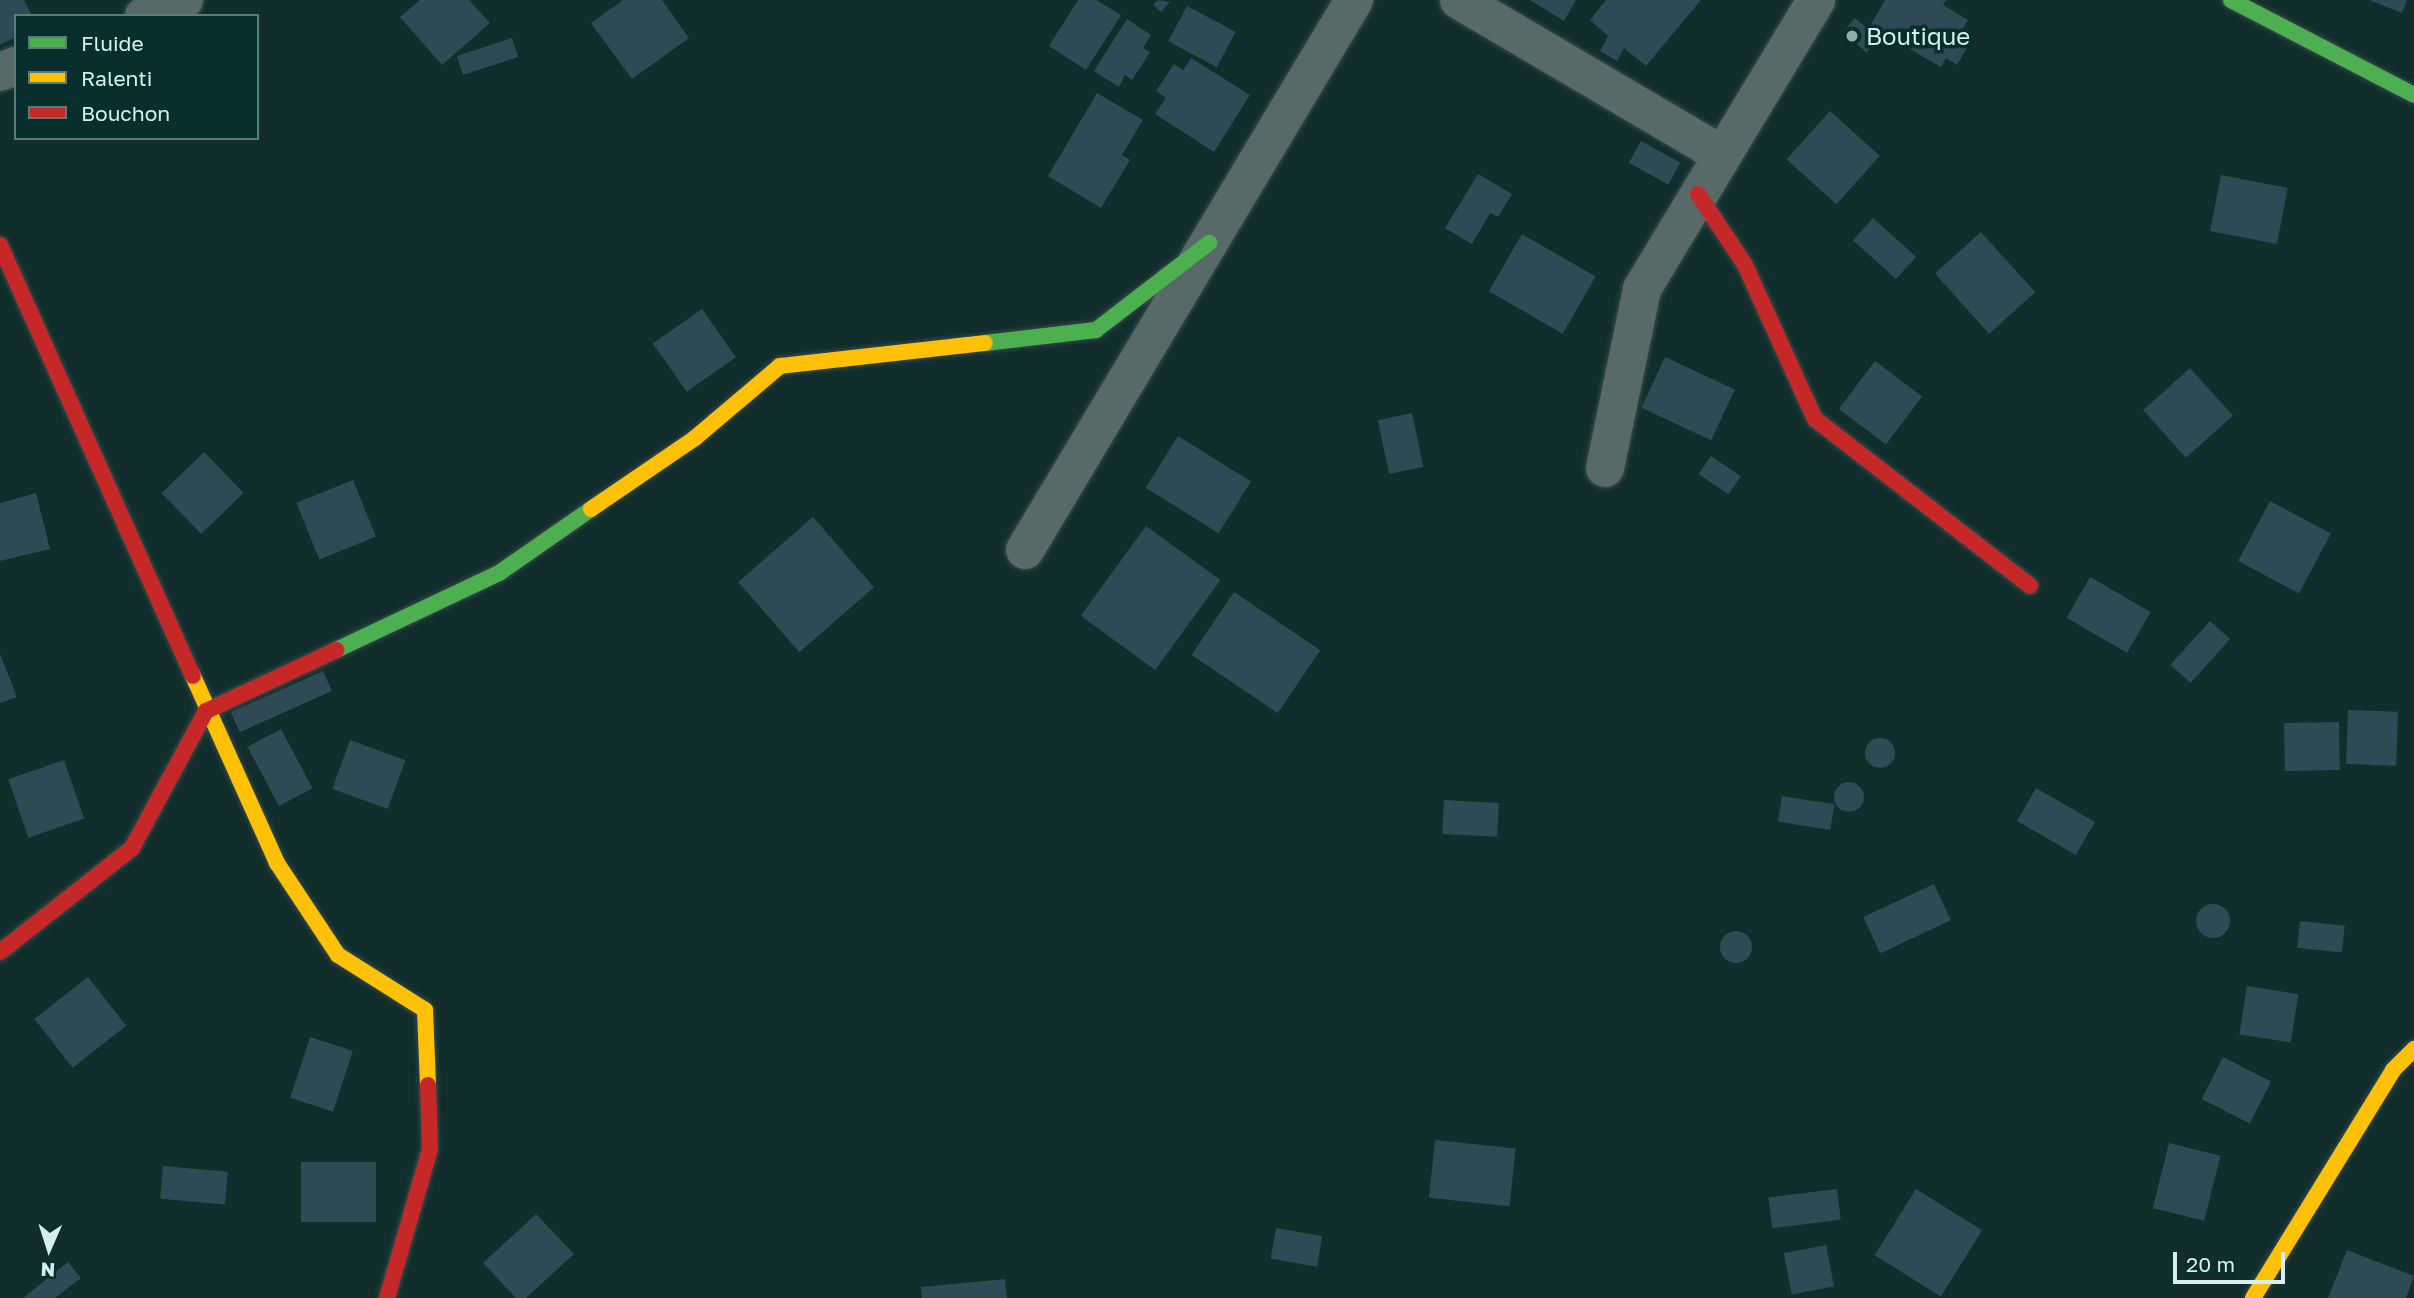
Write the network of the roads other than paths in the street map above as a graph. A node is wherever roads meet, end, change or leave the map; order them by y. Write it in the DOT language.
graph roads {
  1 [pos="184,0"];
  2 [pos="1353,0"];
  3 [pos="1459,0"];
  4 [pos="1816,0"];
  5 [pos="2231,0"];
  6 [pos="149,14"];
  7 [pos="2414,95"];
  8 [pos="1721,155"];
  9 [pos="1698,194"];
  10 [pos="1209,243"];
  11 [pos="0,245"];
  12 [pos="1605,468"];
  13 [pos="1025,550"];
  14 [pos="2030,586"];
  15 [pos="206,711"];
  16 [pos="0,952"];
  17 [pos="2414,1049"];
  18 [pos="387,1298"];
  19 [pos="2253,1298"];
  1 -- 6 [label="street"];
  2 -- 10 [label="street"];
  3 -- 8 [label="street"];
  4 -- 8 [label="street"];
  5 -- 7 [label="street"];
  8 -- 9 [label="street"];
  9 -- 12 [label="street"];
  9 -- 14 [label="street"];
  10 -- 13 [label="street"];
  10 -- 15 [label="street"];
  11 -- 15 [label="street"];
  15 -- 16 [label="street"];
  15 -- 18 [label="street"];
  17 -- 19 [label="street"];
}
